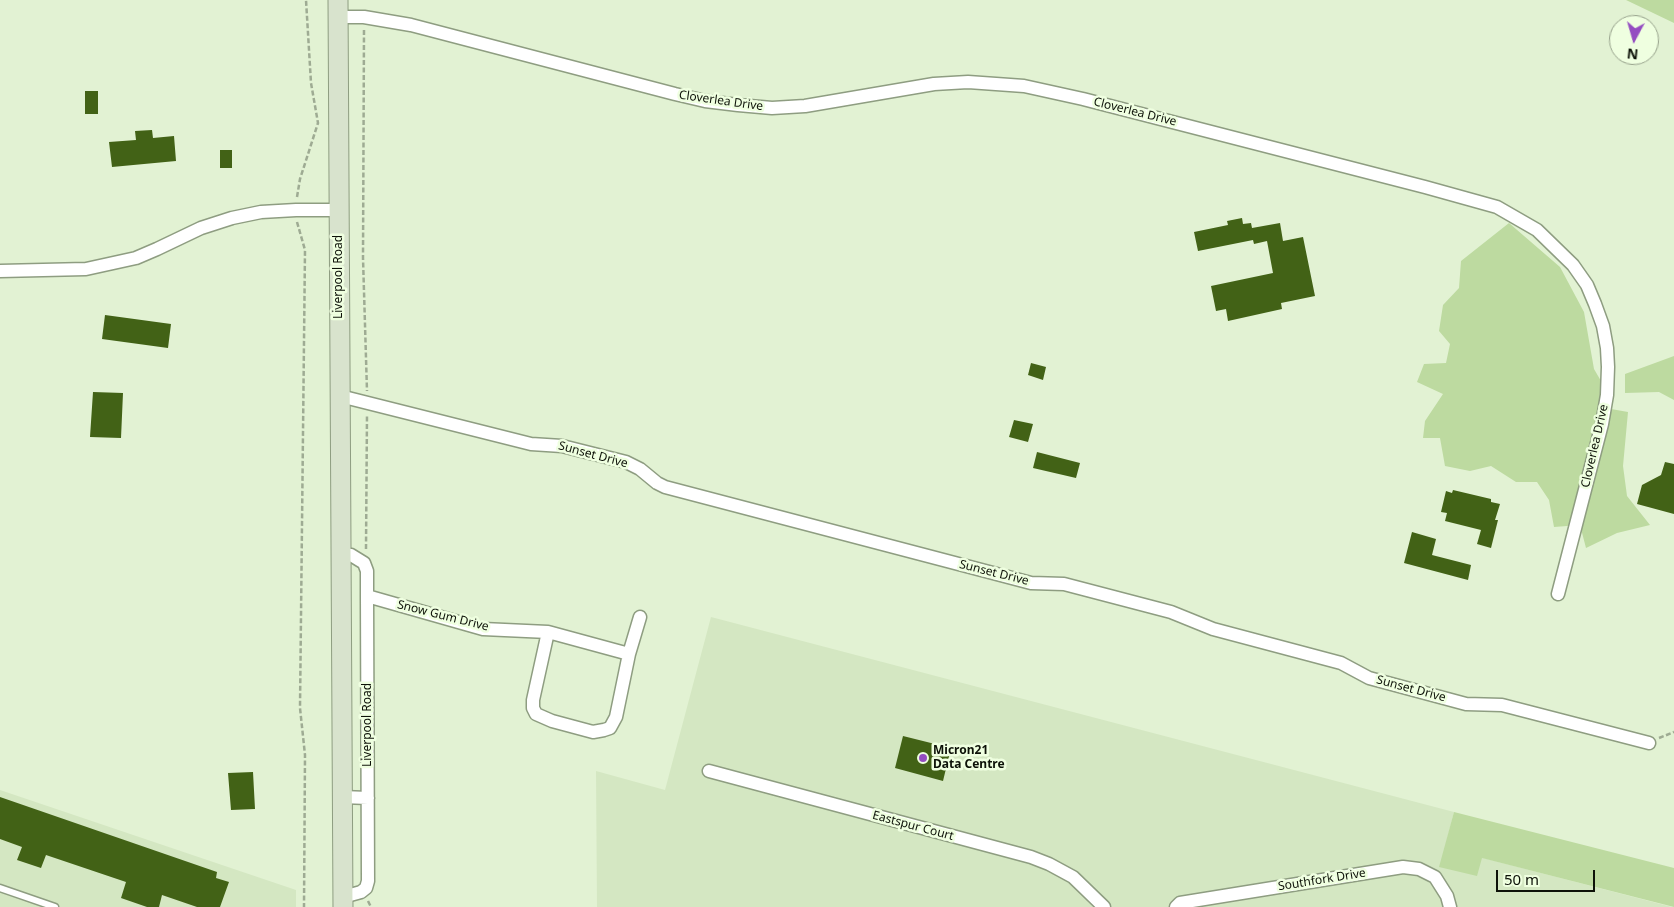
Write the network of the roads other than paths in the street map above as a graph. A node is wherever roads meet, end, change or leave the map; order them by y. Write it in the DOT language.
graph roads {
  1 [pos="339,8"];
  2 [pos="339,210"];
  3 [pos="0,271"];
  4 [pos="340,396"];
  5 [pos="340,554"];
  6 [pos="1558,594"];
  7 [pos="368,596"];
  8 [pos="640,617"];
  9 [pos="548,632"];
  10 [pos="630,654"];
  11 [pos="1649,743"];
  12 [pos="709,771"];
  13 [pos="342,797"];
  14 [pos="368,798"];
  15 [pos="0,888"];
  16 [pos="343,902"];
  17 [pos="55,907"];
  18 [pos="1104,907"];
  19 [pos="1176,907"];
  20 [pos="1450,907"];
  1 -- 2 [label="main road, Liverpool Road"];
  1 -- 6 [label="street, Cloverlea Drive"];
  2 -- 3 [label="street"];
  2 -- 4 [label="main road, Liverpool Road"];
  4 -- 5 [label="main road, Liverpool Road"];
  4 -- 11 [label="street, Sunset Drive"];
  5 -- 7 [label="street, Liverpool Road"];
  5 -- 13 [label="main road, Liverpool Road"];
  7 -- 9 [label="street, Snow Gum Drive"];
  7 -- 14 [label="street, Liverpool Road"];
  8 -- 10 [label="street"];
  9 -- 10 [label="street, Snow Gum Drive"];
  9 -- 10 [label="street"];
  12 -- 18 [label="street, Eastspur Court"];
  13 -- 14 [label="street"];
  13 -- 16 [label="main road, Liverpool Road"];
  14 -- 16 [label="street, Liverpool Road"];
  15 -- 17 [label="lane"];
  19 -- 20 [label="street, Southfork Drive"];
}
